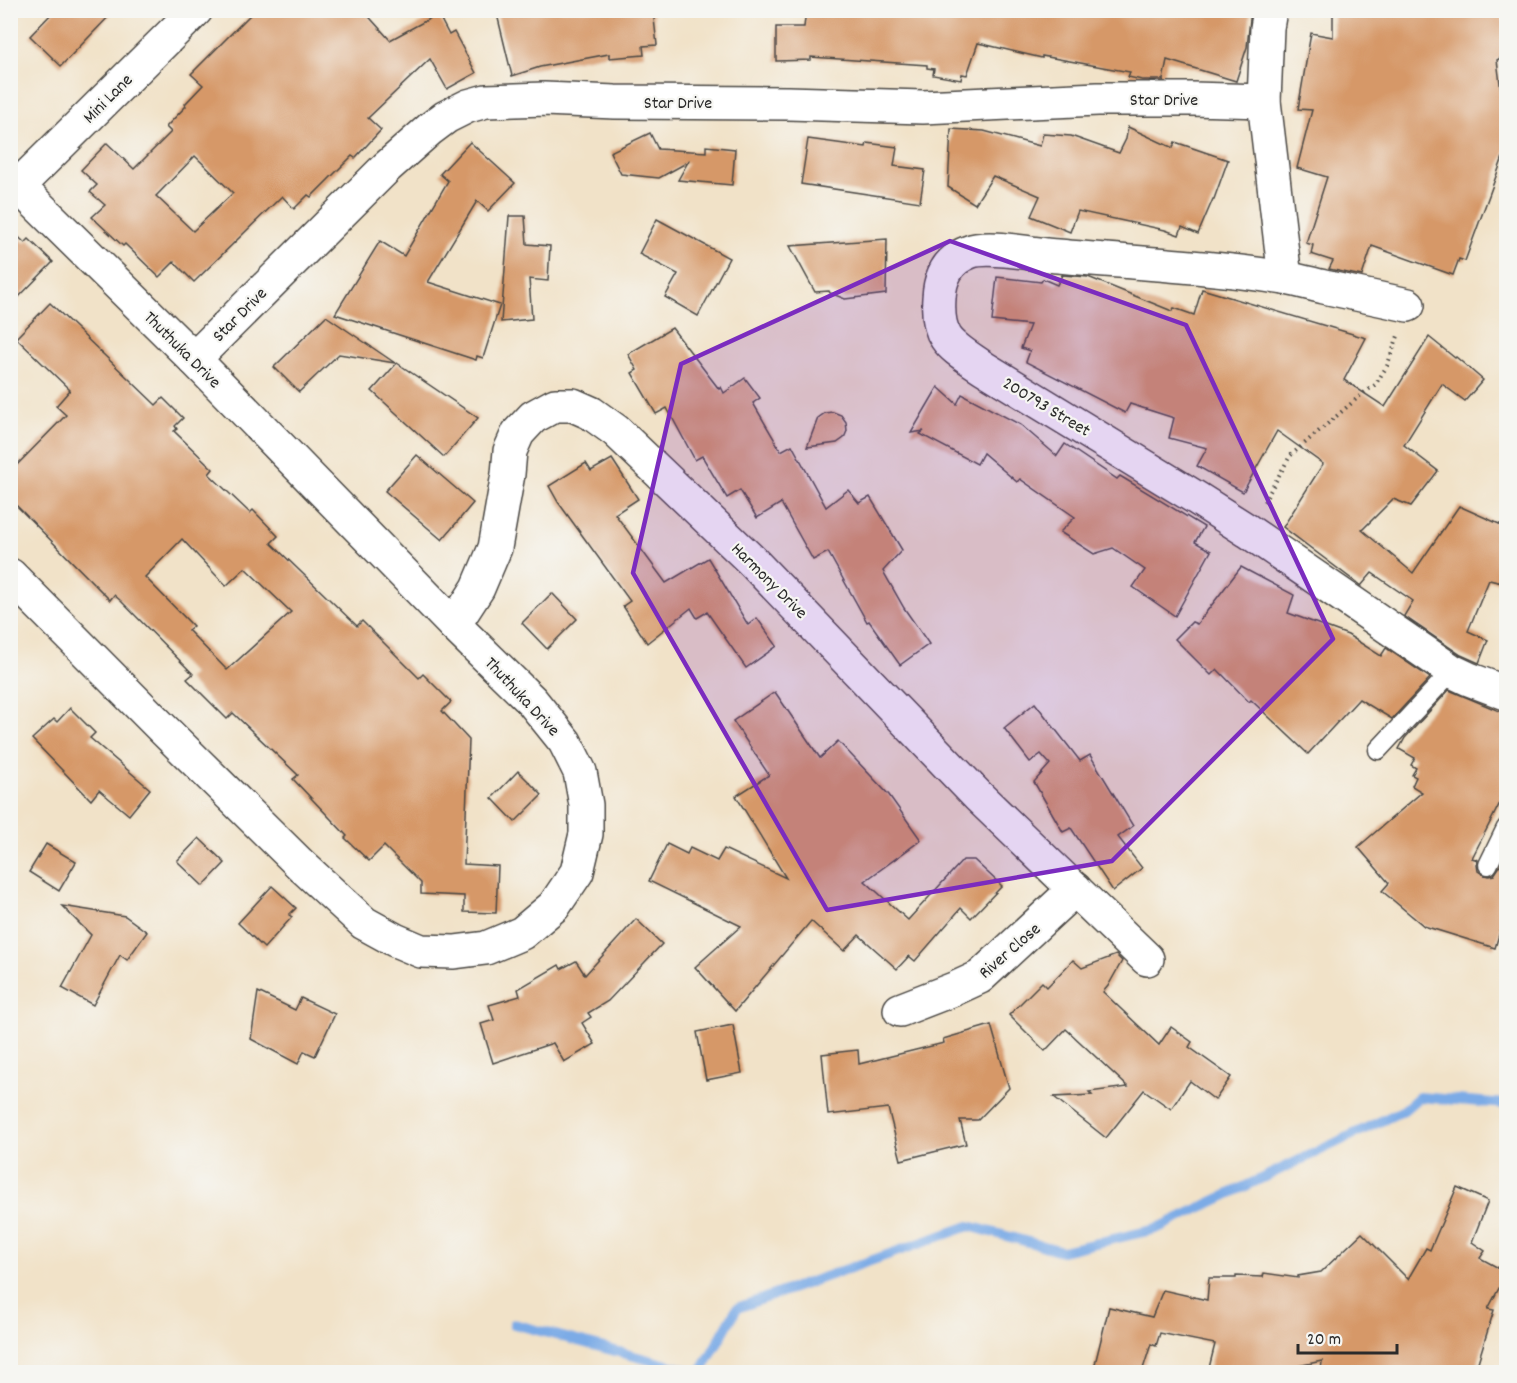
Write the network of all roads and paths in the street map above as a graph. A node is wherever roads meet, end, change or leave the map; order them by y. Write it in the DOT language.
graph roads {
  1 [pos="196,10"];
  2 [pos="1270,10"];
  3 [pos="1264,101"];
  4 [pos="14,182"];
  5 [pos="1285,278"];
  6 [pos="1408,305"];
  7 [pos="194,359"];
  8 [pos="1248,531"];
  9 [pos="10,575"];
  10 [pos="454,625"];
  11 [pos="1452,671"];
  12 [pos="1506,693"];
  13 [pos="1378,750"];
  14 [pos="1506,828"];
  15 [pos="1488,865"];
  16 [pos="1075,889"];
  17 [pos="1148,959"];
  18 [pos="900,1010"];
  1 -- 4 [label="street, Mini Lane"];
  2 -- 3 [label="street"];
  3 -- 5 [label="street"];
  3 -- 7 [label="street, Star Drive"];
  4 -- 7 [label="street, Thuthuka Drive"];
  5 -- 6 [label="street, 200793 Street"];
  5 -- 8 [label="street, 200793 Street"];
  6 -- 8 [label="path"];
  7 -- 10 [label="street, Thuthuka Drive"];
  8 -- 11 [label="street, 200793 Street"];
  9 -- 10 [label="street, Thuthuka Drive"];
  10 -- 16 [label="street, Harmony Drive"];
  11 -- 12 [label="street, 200793 Street"];
  11 -- 13 [label="lane"];
  14 -- 15 [label="lane"];
  16 -- 17 [label="street, Harmony Drive"];
  16 -- 18 [label="street, River Close"];
}
